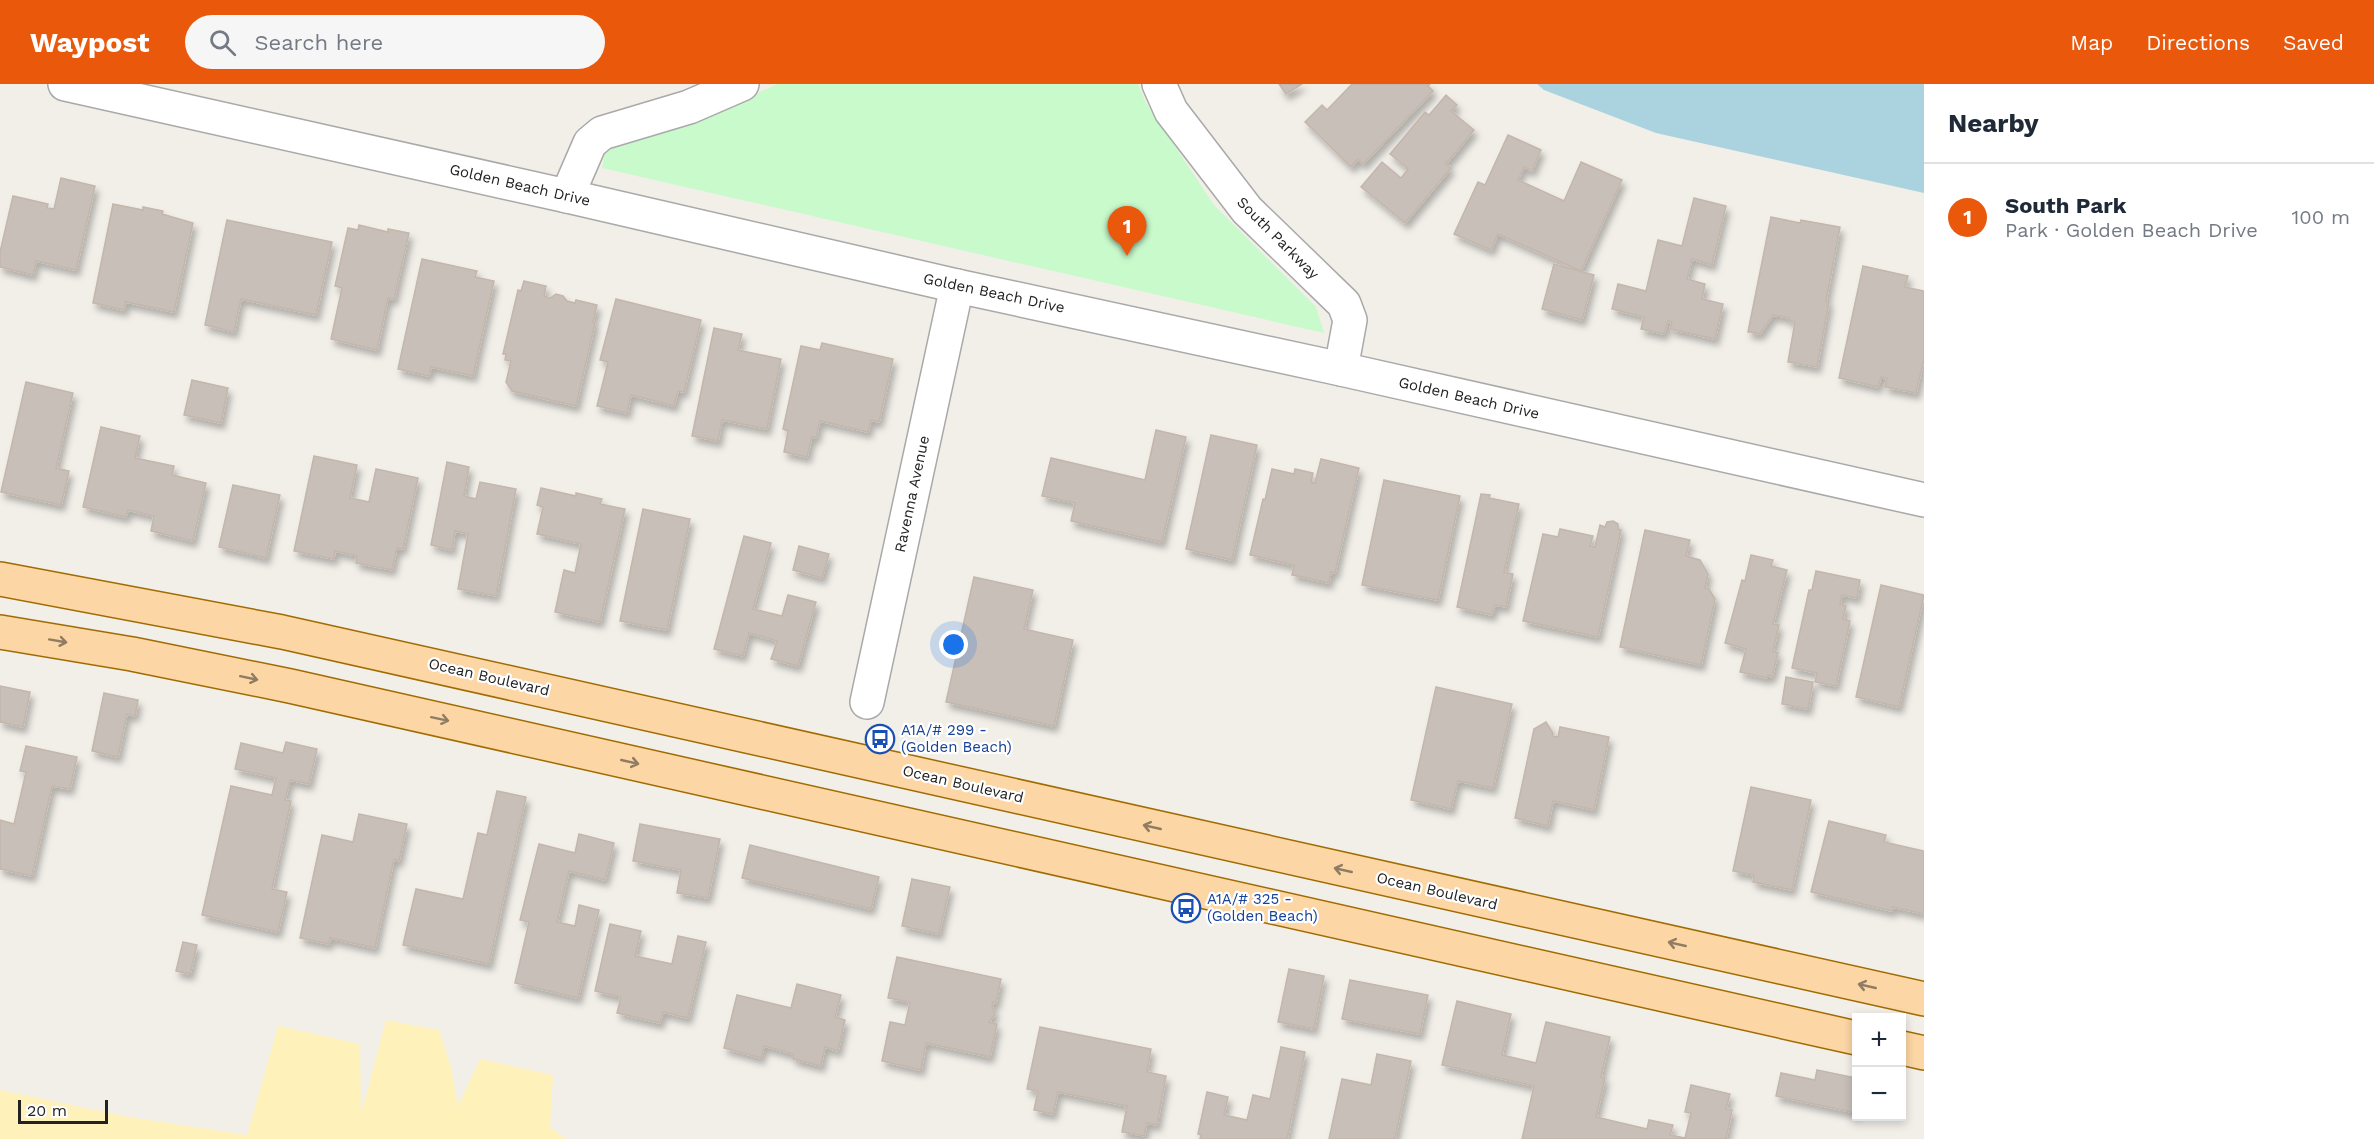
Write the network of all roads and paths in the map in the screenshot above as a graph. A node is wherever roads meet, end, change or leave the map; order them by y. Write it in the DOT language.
graph roads {
  1 [pos="65,84"];
  2 [pos="742,84"];
  3 [pos="1159,84"];
  4 [pos="567,196"];
  5 [pos="957,286"];
  6 [pos="1341,369"];
  7 [pos="1924,500"];
  8 [pos="0,579"];
  9 [pos="0,632"];
  10 [pos="867,702"];
  11 [pos="859,761"];
  12 [pos="844,811"];
  13 [pos="1924,999"];
  14 [pos="1852,1037"];
  15 [pos="1906,1049"];
  16 [pos="1924,1053"];
  1 -- 4 [label="street, Golden Beach Drive"];
  2 -- 4 [label="street"];
  3 -- 6 [label="street, South Parkway"];
  4 -- 5 [label="street, Golden Beach Drive"];
  5 -- 6 [label="street, Golden Beach Drive"];
  5 -- 10 [label="street, Ravenna Avenue"];
  6 -- 7 [label="street, Golden Beach Drive"];
  8 -- 11 [label="main road, Ocean Boulevard"];
  9 -- 12 [label="main road, one-way"];
  11 -- 12 [label="main road"];
  13 -- 11 [label="main road, Ocean Boulevard, one-way"];
  12 -- 14 [label="main road"];
  15 -- 16 [label="main road"];
}
